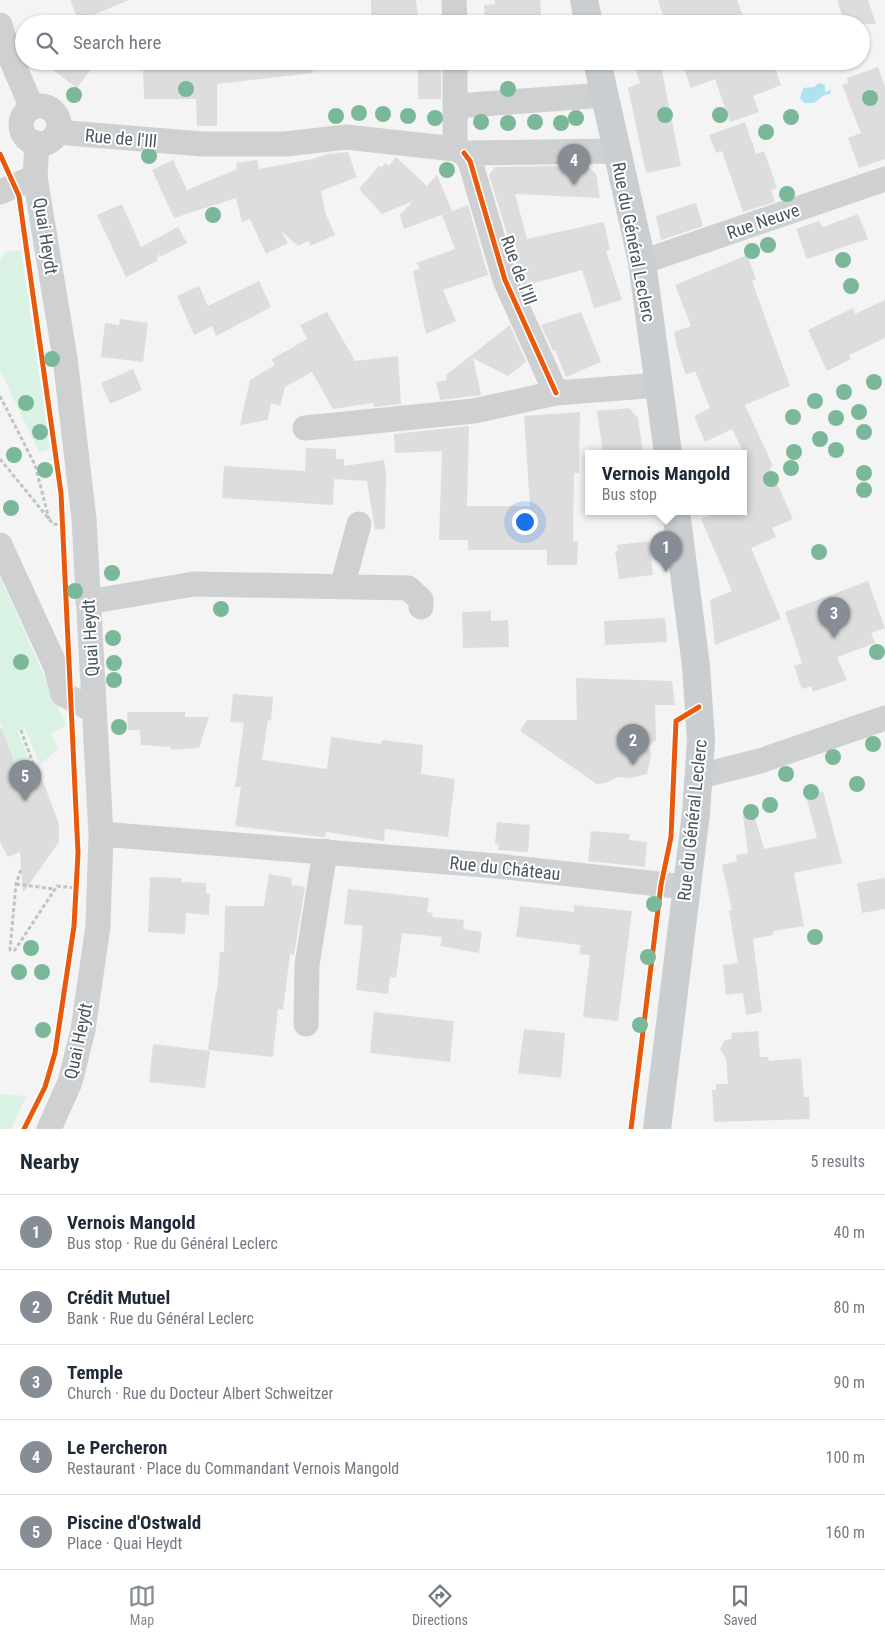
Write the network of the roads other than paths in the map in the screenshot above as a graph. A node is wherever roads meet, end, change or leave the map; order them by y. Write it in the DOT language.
graph roads {
  1 [pos="454,0"];
  2 [pos="584,0"];
  3 [pos="455,15"];
  4 [pos="587,15"];
  5 [pos="0,25"];
  6 [pos="15,68"];
  7 [pos="16,70"];
  8 [pos="455,70"];
  9 [pos="599,70"];
  10 [pos="604,95"];
  11 [pos="456,106"];
  12 [pos="47,138"];
  13 [pos="460,151"];
  14 [pos="616,151"];
  15 [pos="35,177"];
  16 [pos="885,179"];
  17 [pos="0,192"];
  18 [pos="642,262"];
  19 [pos="659,386"];
  20 [pos="556,393"];
  21 [pos="305,428"];
  22 [pos="668,450"];
  23 [pos="677,515"];
  24 [pos="359,524"];
  25 [pos="0,544"];
  26 [pos="342,587"];
  27 [pos="88,602"];
  28 [pos="421,607"];
  29 [pos="94,711"];
  30 [pos="885,718"];
  31 [pos="700,776"];
  32 [pos="100,834"];
  33 [pos="325,851"];
  34 [pos="685,887"];
  35 [pos="306,1024"];
  36 [pos="49,1129"];
  37 [pos="657,1129"];
  1 -- 3 [label="street"];
  2 -- 4 [label="main road"];
  5 -- 6 [label="street"];
  7 -- 12 [label="street"];
  8 -- 11 [label="street"];
  9 -- 10 [label="main road, Rue du Général Leclerc"];
  10 -- 11 [label="street"];
  10 -- 14 [label="main road, Rue du Général Leclerc"];
  11 -- 13 [label="street"];
  12 -- 13 [label="street, Rue de l'Ill"];
  12 -- 15 [label="street, Quai Heydt"];
  13 -- 14 [label="street"];
  13 -- 20 [label="street, Rue de l'Ill"];
  14 -- 18 [label="main road, Rue du Général Leclerc"];
  15 -- 17 [label="street"];
  15 -- 27 [label="street, Quai Heydt"];
  16 -- 18 [label="street, Rue Neuve"];
  18 -- 19 [label="main road, Rue du Général Leclerc"];
  19 -- 20 [label="street"];
  19 -- 22 [label="main road, Rue du Général Leclerc"];
  20 -- 21 [label="street"];
  23 -- 31 [label="main road, Rue du Général Leclerc"];
  24 -- 26 [label="street"];
  25 -- 29 [label="street"];
  26 -- 27 [label="street"];
  26 -- 28 [label="street"];
  27 -- 29 [label="street, Quai Heydt"];
  29 -- 32 [label="street, Quai Heydt"];
  30 -- 31 [label="street"];
  31 -- 34 [label="main road, Rue du Général Leclerc"];
  32 -- 33 [label="street, Rue du Château"];
  32 -- 36 [label="street, Quai Heydt"];
  33 -- 34 [label="street, Rue du Château"];
  33 -- 35 [label="street"];
  34 -- 37 [label="main road, Rue du Général Leclerc"];
}
